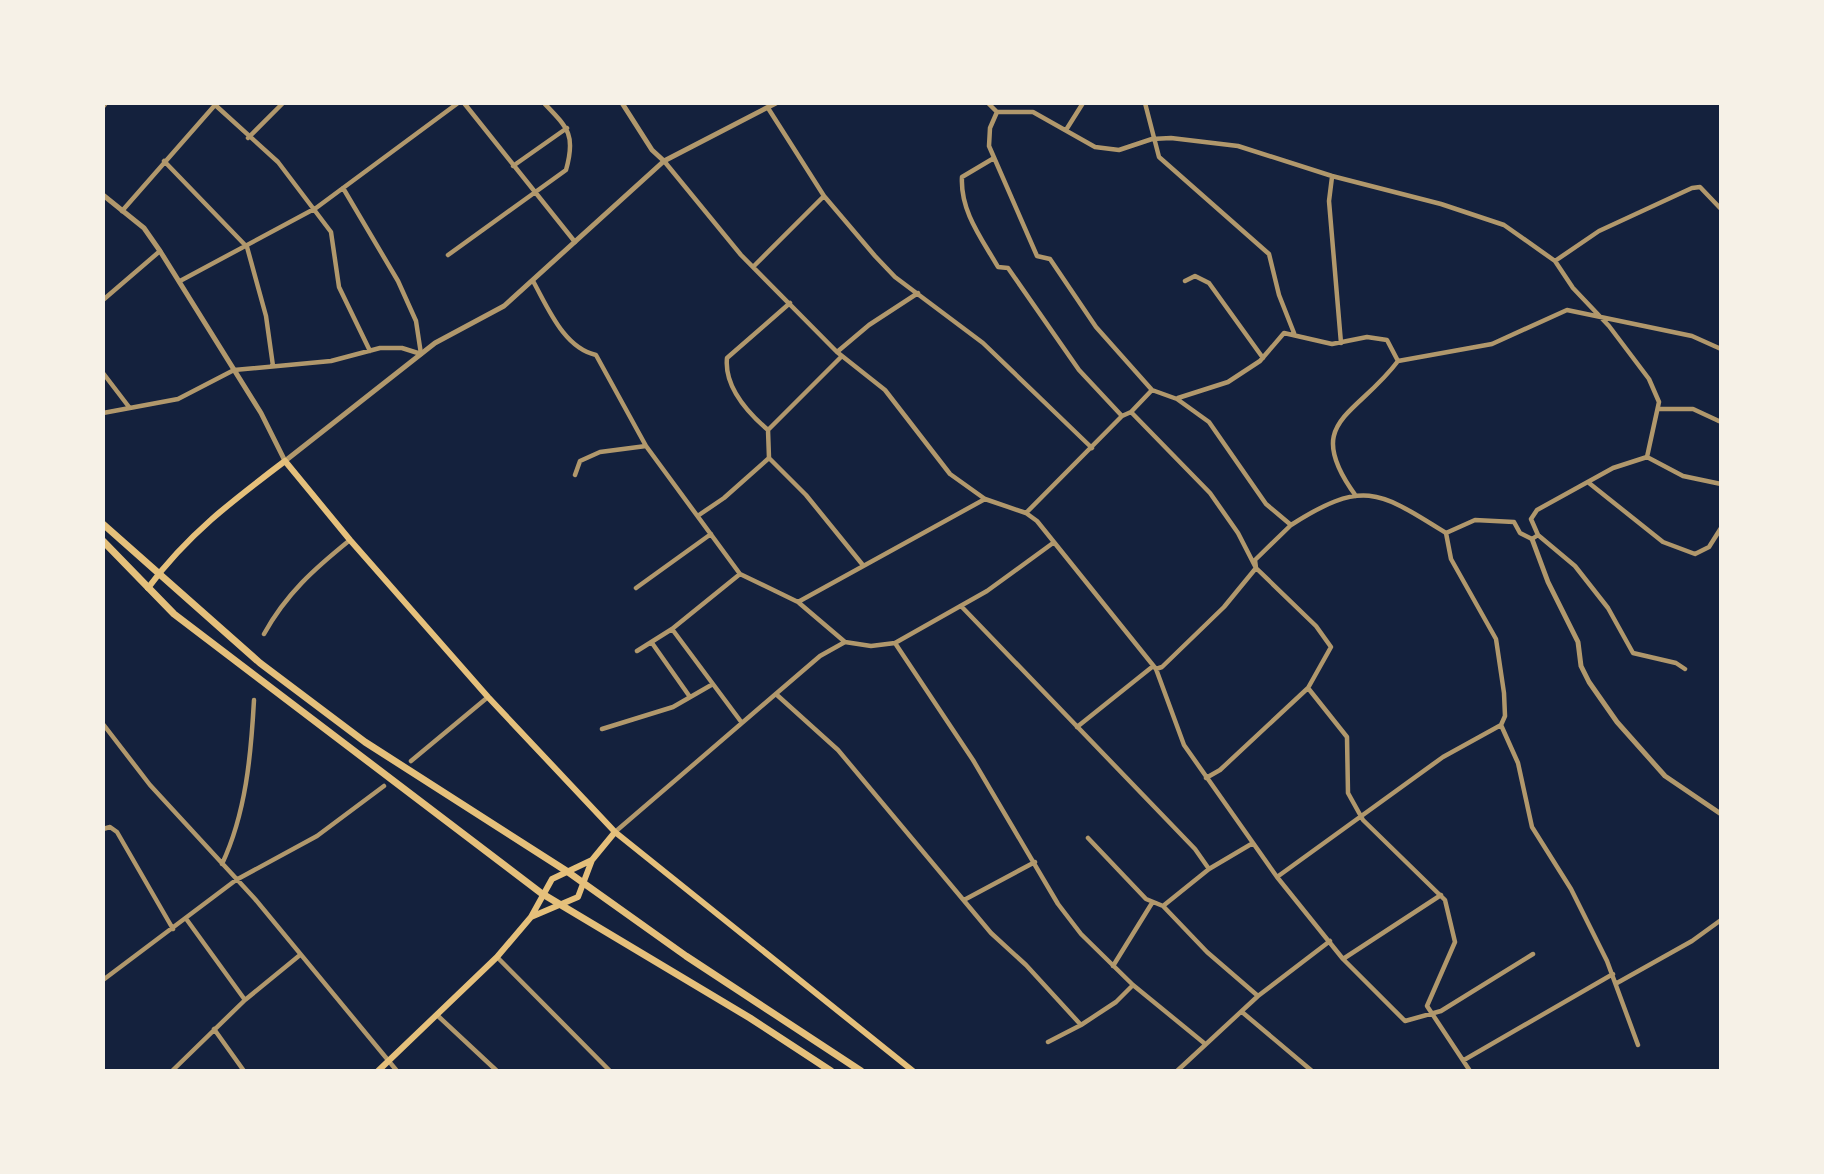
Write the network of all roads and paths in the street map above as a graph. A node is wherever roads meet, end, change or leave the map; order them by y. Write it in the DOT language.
graph roads {
  1 [pos="283,103"];
  2 [pos="458,103"];
  3 [pos="464,103"];
  4 [pos="544,103"];
  5 [pos="622,103"];
  6 [pos="776,103"];
  7 [pos="988,103"];
  8 [pos="1083,103"];
  9 [pos="1145,103"];
  10 [pos="214,104"];
  11 [pos="768,108"];
  12 [pos="997,112"];
  13 [pos="567,128"];
  14 [pos="1066,130"];
  15 [pos="248,138"];
  16 [pos="1152,139"];
  17 [pos="994,158"];
  18 [pos="164,161"];
  19 [pos="664,161"];
  20 [pos="513,166"];
  21 [pos="1332,177"];
  22 [pos="343,188"];
  23 [pos="103,195"];
  24 [pos="536,195"];
  25 [pos="824,196"];
  26 [pos="316,208"];
  27 [pos="1721,209"];
  28 [pos="122,211"];
  29 [pos="575,242"];
  30 [pos="247,247"];
  31 [pos="160,251"];
  32 [pos="448,255"];
  33 [pos="1555,261"];
  34 [pos="754,265"];
  35 [pos="180,281"];
  36 [pos="533,281"];
  37 [pos="1185,281"];
  38 [pos="919,292"];
  39 [pos="103,300"];
  40 [pos="790,303"];
  41 [pos="1597,317"];
  42 [pos="1294,333"];
  43 [pos="1341,343"];
  44 [pos="1721,349"];
  45 [pos="370,351"];
  46 [pos="837,352"];
  47 [pos="421,354"];
  48 [pos="842,356"];
  49 [pos="1263,358"];
  50 [pos="1398,360"];
  51 [pos="273,366"];
  52 [pos="234,370"];
  53 [pos="103,373"];
  54 [pos="1152,390"];
  55 [pos="1177,399"];
  56 [pos="129,407"];
  57 [pos="1658,409"];
  58 [pos="1131,412"];
  59 [pos="103,413"];
  60 [pos="1122,416"];
  61 [pos="1721,422"];
  62 [pos="768,430"];
  63 [pos="646,446"];
  64 [pos="1092,447"];
  65 [pos="1647,457"];
  66 [pos="769,458"];
  67 [pos="285,461"];
  68 [pos="575,475"];
  69 [pos="1589,483"];
  70 [pos="1721,484"];
  71 [pos="1356,496"];
  72 [pos="985,499"];
  73 [pos="1026,513"];
  74 [pos="699,515"];
  75 [pos="103,524"];
  76 [pos="1291,525"];
  77 [pos="1721,528"];
  78 [pos="1447,533"];
  79 [pos="711,534"];
  80 [pos="1535,537"];
  81 [pos="349,540"];
  82 [pos="103,541"];
  83 [pos="1053,544"];
  84 [pos="862,564"];
  85 [pos="1256,568"];
  86 [pos="740,573"];
  87 [pos="159,574"];
  88 [pos="148,588"];
  89 [pos="636,588"];
  90 [pos="797,602"];
  91 [pos="961,606"];
  92 [pos="672,629"];
  93 [pos="264,634"];
  94 [pos="845,642"];
  95 [pos="652,643"];
  96 [pos="895,643"];
  97 [pos="637,651"];
  98 [pos="1154,668"];
  99 [pos="1685,669"];
  100 [pos="713,684"];
  101 [pos="1308,688"];
  102 [pos="777,695"];
  103 [pos="488,697"];
  104 [pos="690,697"];
  105 [pos="254,700"];
  106 [pos="742,723"];
  107 [pos="103,724"];
  108 [pos="1501,725"];
  109 [pos="1077,727"];
  110 [pos="601,729"];
  111 [pos="411,761"];
  112 [pos="1206,778"];
  113 [pos="384,786"];
  114 [pos="1721,814"];
  115 [pos="1360,815"];
  116 [pos="103,829"];
  117 [pos="615,832"];
  118 [pos="1088,838"];
  119 [pos="1253,843"];
  120 [pos="593,860"];
  121 [pos="1035,862"];
  122 [pos="222,864"];
  123 [pos="1209,869"];
  124 [pos="568,872"];
  125 [pos="1277,877"];
  126 [pos="236,880"];
  127 [pos="584,884"];
  128 [pos="541,893"];
  129 [pos="1441,895"];
  130 [pos="964,900"];
  131 [pos="1152,903"];
  132 [pos="561,905"];
  133 [pos="1163,906"];
  134 [pos="531,918"];
  135 [pos="187,920"];
  136 [pos="1721,920"];
  137 [pos="173,929"];
  138 [pos="1330,941"];
  139 [pos="1533,954"];
  140 [pos="300,955"];
  141 [pos="497,957"];
  142 [pos="1343,959"];
  143 [pos="1113,966"];
  144 [pos="1613,974"];
  145 [pos="103,980"];
  146 [pos="1617,983"];
  147 [pos="1133,985"];
  148 [pos="1258,996"];
  149 [pos="245,1000"];
  150 [pos="1242,1012"];
  151 [pos="1433,1014"];
  152 [pos="437,1015"];
  153 [pos="1081,1025"];
  154 [pos="214,1029"];
  155 [pos="1048,1041"];
  156 [pos="1204,1044"];
  157 [pos="1638,1045"];
  158 [pos="389,1060"];
  159 [pos="1464,1060"];
  160 [pos="172,1071"];
  161 [pos="244,1071"];
  162 [pos="378,1071"];
  163 [pos="397,1071"];
  164 [pos="496,1071"];
  165 [pos="610,1071"];
  166 [pos="831,1071"];
  167 [pos="861,1071"];
  168 [pos="913,1071"];
  169 [pos="1177,1071"];
  170 [pos="1312,1071"];
  171 [pos="1470,1071"];
  1 -- 15 [label="street"];
  2 -- 22 [label="street"];
  3 -- 20 [label="street"];
  4 -- 13 [label="street"];
  5 -- 19 [label="street"];
  6 -- 11 [label="street"];
  7 -- 12 [label="street"];
  8 -- 14 [label="street"];
  9 -- 16 [label="street"];
  10 -- 15 [label="street"];
  10 -- 18 [label="street"];
  11 -- 19 [label="street"];
  11 -- 25 [label="street"];
  12 -- 14 [label="street"];
  12 -- 17 [label="street"];
  13 -- 20 [label="street"];
  13 -- 24 [label="street"];
  14 -- 16 [label="street"];
  15 -- 26 [label="street"];
  16 -- 21 [label="street"];
  16 -- 42 [label="street"];
  17 -- 54 [label="street"];
  17 -- 60 [label="street"];
  18 -- 28 [label="street"];
  18 -- 30 [label="street"];
  19 -- 29 [label="street"];
  19 -- 34 [label="street"];
  20 -- 24 [label="street"];
  21 -- 33 [label="street"];
  21 -- 43 [label="street"];
  22 -- 26 [label="street"];
  22 -- 47 [label="street"];
  23 -- 28 [label="street"];
  24 -- 29 [label="street"];
  24 -- 32 [label="street"];
  25 -- 34 [label="street"];
  25 -- 38 [label="street"];
  26 -- 30 [label="street"];
  26 -- 45 [label="street"];
  27 -- 33 [label="street"];
  28 -- 31 [label="street"];
  29 -- 36 [label="street"];
  30 -- 35 [label="street"];
  30 -- 51 [label="street"];
  31 -- 35 [label="street"];
  31 -- 39 [label="street"];
  33 -- 41 [label="street"];
  34 -- 40 [label="street"];
  35 -- 52 [label="street"];
  36 -- 47 [label="street"];
  36 -- 63 [label="street"];
  37 -- 49 [label="street"];
  38 -- 46 [label="street"];
  38 -- 64 [label="street"];
  40 -- 46 [label="street"];
  40 -- 62 [label="street"];
  41 -- 44 [label="street"];
  41 -- 50 [label="street"];
  41 -- 57 [label="street"];
  42 -- 43 [label="street"];
  42 -- 49 [label="street"];
  43 -- 50 [label="street"];
  45 -- 47 [label="street"];
  45 -- 51 [label="street"];
  46 -- 48 [label="street"];
  47 -- 67 [label="street"];
  48 -- 62 [label="street"];
  48 -- 72 [label="street"];
  49 -- 55 [label="street"];
  50 -- 71 [label="street"];
  51 -- 52 [label="street"];
  52 -- 56 [label="street"];
  52 -- 67 [label="street"];
  53 -- 56 [label="street"];
  54 -- 55 [label="street"];
  54 -- 58 [label="street"];
  55 -- 76 [label="street"];
  56 -- 59 [label="street"];
  57 -- 61 [label="street"];
  57 -- 65 [label="street"];
  58 -- 60 [label="street"];
  58 -- 85 [label="street"];
  60 -- 64 [label="street"];
  62 -- 66 [label="street"];
  63 -- 68 [label="street"];
  63 -- 74 [label="street"];
  64 -- 73 [label="street"];
  65 -- 69 [label="street"];
  65 -- 70 [label="street"];
  66 -- 74 [label="street"];
  66 -- 84 [label="street"];
  67 -- 81 [label="main road"];
  67 -- 87 [label="main road"];
  69 -- 77 [label="street"];
  69 -- 80 [label="street"];
  71 -- 76 [label="street"];
  71 -- 78 [label="street"];
  72 -- 73 [label="street"];
  72 -- 84 [label="street"];
  73 -- 83 [label="street"];
  74 -- 79 [label="street"];
  75 -- 87 [label="main road"];
  76 -- 85 [label="street"];
  78 -- 80 [label="street"];
  78 -- 108 [label="street"];
  79 -- 86 [label="street"];
  79 -- 89 [label="street"];
  80 -- 99 [label="street"];
  80 -- 114 [label="street"];
  81 -- 93 [label="street"];
  81 -- 103 [label="main road"];
  82 -- 88 [label="main road"];
  83 -- 91 [label="street"];
  83 -- 98 [label="street"];
  84 -- 90 [label="street"];
  85 -- 98 [label="street"];
  85 -- 101 [label="street"];
  86 -- 90 [label="street"];
  86 -- 92 [label="street"];
  87 -- 88 [label="main road"];
  87 -- 124 [label="main road"];
  88 -- 128 [label="main road"];
  90 -- 94 [label="street"];
  91 -- 96 [label="street"];
  91 -- 109 [label="street"];
  92 -- 95 [label="street"];
  92 -- 100 [label="street"];
  94 -- 96 [label="street"];
  94 -- 102 [label="street"];
  95 -- 97 [label="street"];
  95 -- 104 [label="street"];
  96 -- 121 [label="street"];
  98 -- 109 [label="street"];
  98 -- 112 [label="street"];
  100 -- 104 [label="street"];
  100 -- 106 [label="street"];
  101 -- 112 [label="street"];
  101 -- 115 [label="street"];
  102 -- 106 [label="street"];
  102 -- 130 [label="street"];
  103 -- 111 [label="street"];
  103 -- 117 [label="main road"];
  104 -- 110 [label="street"];
  105 -- 122 [label="street"];
  106 -- 117 [label="street"];
  107 -- 122 [label="street"];
  108 -- 115 [label="street"];
  108 -- 144 [label="street"];
  109 -- 123 [label="street"];
  112 -- 119 [label="street"];
  113 -- 126 [label="street"];
  115 -- 125 [label="street"];
  115 -- 129 [label="street"];
  116 -- 137 [label="street"];
  117 -- 120 [label="main road"];
  117 -- 168 [label="main road"];
  118 -- 131 [label="street"];
  119 -- 123 [label="street"];
  119 -- 125 [label="street"];
  120 -- 124 [label="main road"];
  120 -- 127 [label="main road"];
  121 -- 130 [label="street"];
  121 -- 143 [label="street"];
  122 -- 126 [label="street"];
  123 -- 133 [label="street"];
  124 -- 127 [label="main road"];
  124 -- 128 [label="main road"];
  125 -- 138 [label="street"];
  126 -- 135 [label="street"];
  126 -- 140 [label="street"];
  127 -- 132 [label="main road"];
  127 -- 167 [label="main road"];
  128 -- 132 [label="main road"];
  128 -- 134 [label="main road"];
  129 -- 142 [label="street"];
  129 -- 151 [label="street"];
  130 -- 153 [label="street"];
  131 -- 133 [label="street"];
  131 -- 143 [label="street"];
  132 -- 134 [label="main road"];
  132 -- 166 [label="main road"];
  133 -- 148 [label="street"];
  134 -- 141 [label="main road"];
  135 -- 137 [label="street"];
  135 -- 149 [label="street"];
  136 -- 146 [label="street"];
  137 -- 145 [label="street"];
  138 -- 142 [label="street"];
  138 -- 148 [label="street"];
  139 -- 151 [label="street"];
  140 -- 149 [label="street"];
  140 -- 158 [label="street"];
  141 -- 152 [label="main road"];
  141 -- 165 [label="street"];
  142 -- 151 [label="street"];
  143 -- 147 [label="street"];
  144 -- 146 [label="street"];
  144 -- 159 [label="street"];
  146 -- 157 [label="street"];
  147 -- 153 [label="street"];
  147 -- 156 [label="street"];
  148 -- 150 [label="street"];
  149 -- 154 [label="street"];
  150 -- 156 [label="street"];
  150 -- 170 [label="street"];
  151 -- 159 [label="street"];
  152 -- 158 [label="main road"];
  152 -- 164 [label="street"];
  153 -- 155 [label="street"];
  154 -- 160 [label="street"];
  154 -- 161 [label="street"];
  156 -- 169 [label="street"];
  158 -- 162 [label="main road"];
  158 -- 163 [label="street"];
  159 -- 171 [label="street"];
}
